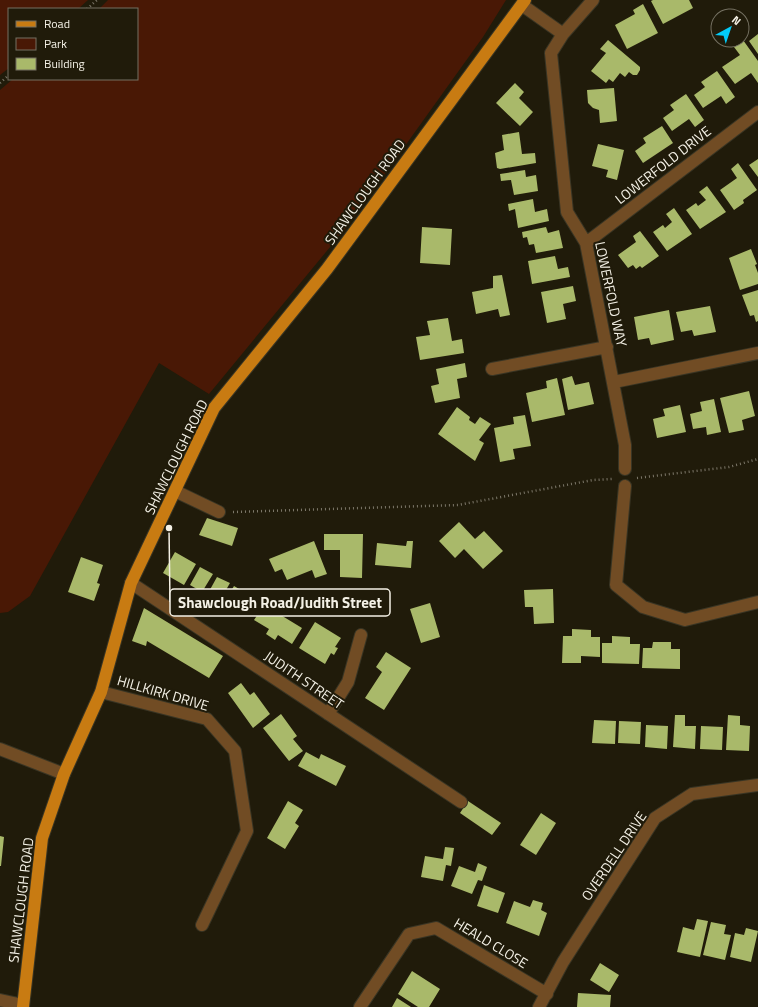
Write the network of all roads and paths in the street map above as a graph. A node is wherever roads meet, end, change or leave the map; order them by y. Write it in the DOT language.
graph roads {
  1 [pos="97,0"];
  2 [pos="593,0"];
  3 [pos="523,2"];
  4 [pos="88,8"];
  5 [pos="563,34"];
  6 [pos="8,76"];
  7 [pos="0,83"];
  8 [pos="758,112"];
  9 [pos="586,243"];
  10 [pos="607,347"];
  11 [pos="758,353"];
  12 [pos="492,369"];
  13 [pos="614,382"];
  14 [pos="758,459"];
  15 [pos="625,478"];
  16 [pos="175,491"];
  17 [pos="219,512"];
  18 [pos="131,583"];
  19 [pos="758,602"];
  20 [pos="361,635"];
  21 [pos="101,692"];
  22 [pos="328,714"];
  23 [pos="0,749"];
  24 [pos="64,774"];
  25 [pos="758,785"];
  26 [pos="461,802"];
  27 [pos="202,925"];
  28 [pos="547,994"];
  29 [pos="0,1000"];
  30 [pos="23,1006"];
  31 [pos="360,1007"];
  32 [pos="539,1007"];
  1 -- 4 [label="path"];
  2 -- 5 [label="street, LOWERFOLD WAY"];
  3 -- 5 [label="street"];
  3 -- 16 [label="main road, SHAWCLOUGH ROAD"];
  5 -- 9 [label="street, LOWERFOLD WAY"];
  6 -- 7 [label="path"];
  8 -- 9 [label="street, LOWERFOLD DRIVE"];
  9 -- 10 [label="street, LOWERFOLD WAY"];
  10 -- 12 [label="street"];
  10 -- 13 [label="street, LOWERFOLD WAY"];
  11 -- 13 [label="street"];
  13 -- 15 [label="street, LOWERFOLD WAY"];
  14 -- 15 [label="path"];
  15 -- 17 [label="path"];
  15 -- 19 [label="street, LOWERFOLD WAY"];
  16 -- 17 [label="street"];
  16 -- 18 [label="main road, SHAWCLOUGH ROAD"];
  18 -- 21 [label="main road, SHAWCLOUGH ROAD"];
  18 -- 22 [label="street, JUDITH STREET"];
  20 -- 22 [label="street"];
  21 -- 24 [label="main road, SHAWCLOUGH ROAD"];
  21 -- 27 [label="street, HILLKIRK DRIVE"];
  22 -- 26 [label="street, JUDITH STREET"];
  23 -- 24 [label="street"];
  24 -- 30 [label="main road, SHAWCLOUGH ROAD"];
  25 -- 28 [label="street, OVERDELL DRIVE"];
  28 -- 31 [label="street, HEALD CLOSE"];
  28 -- 32 [label="street, OVERDELL DRIVE"];
  29 -- 30 [label="street"];
}
